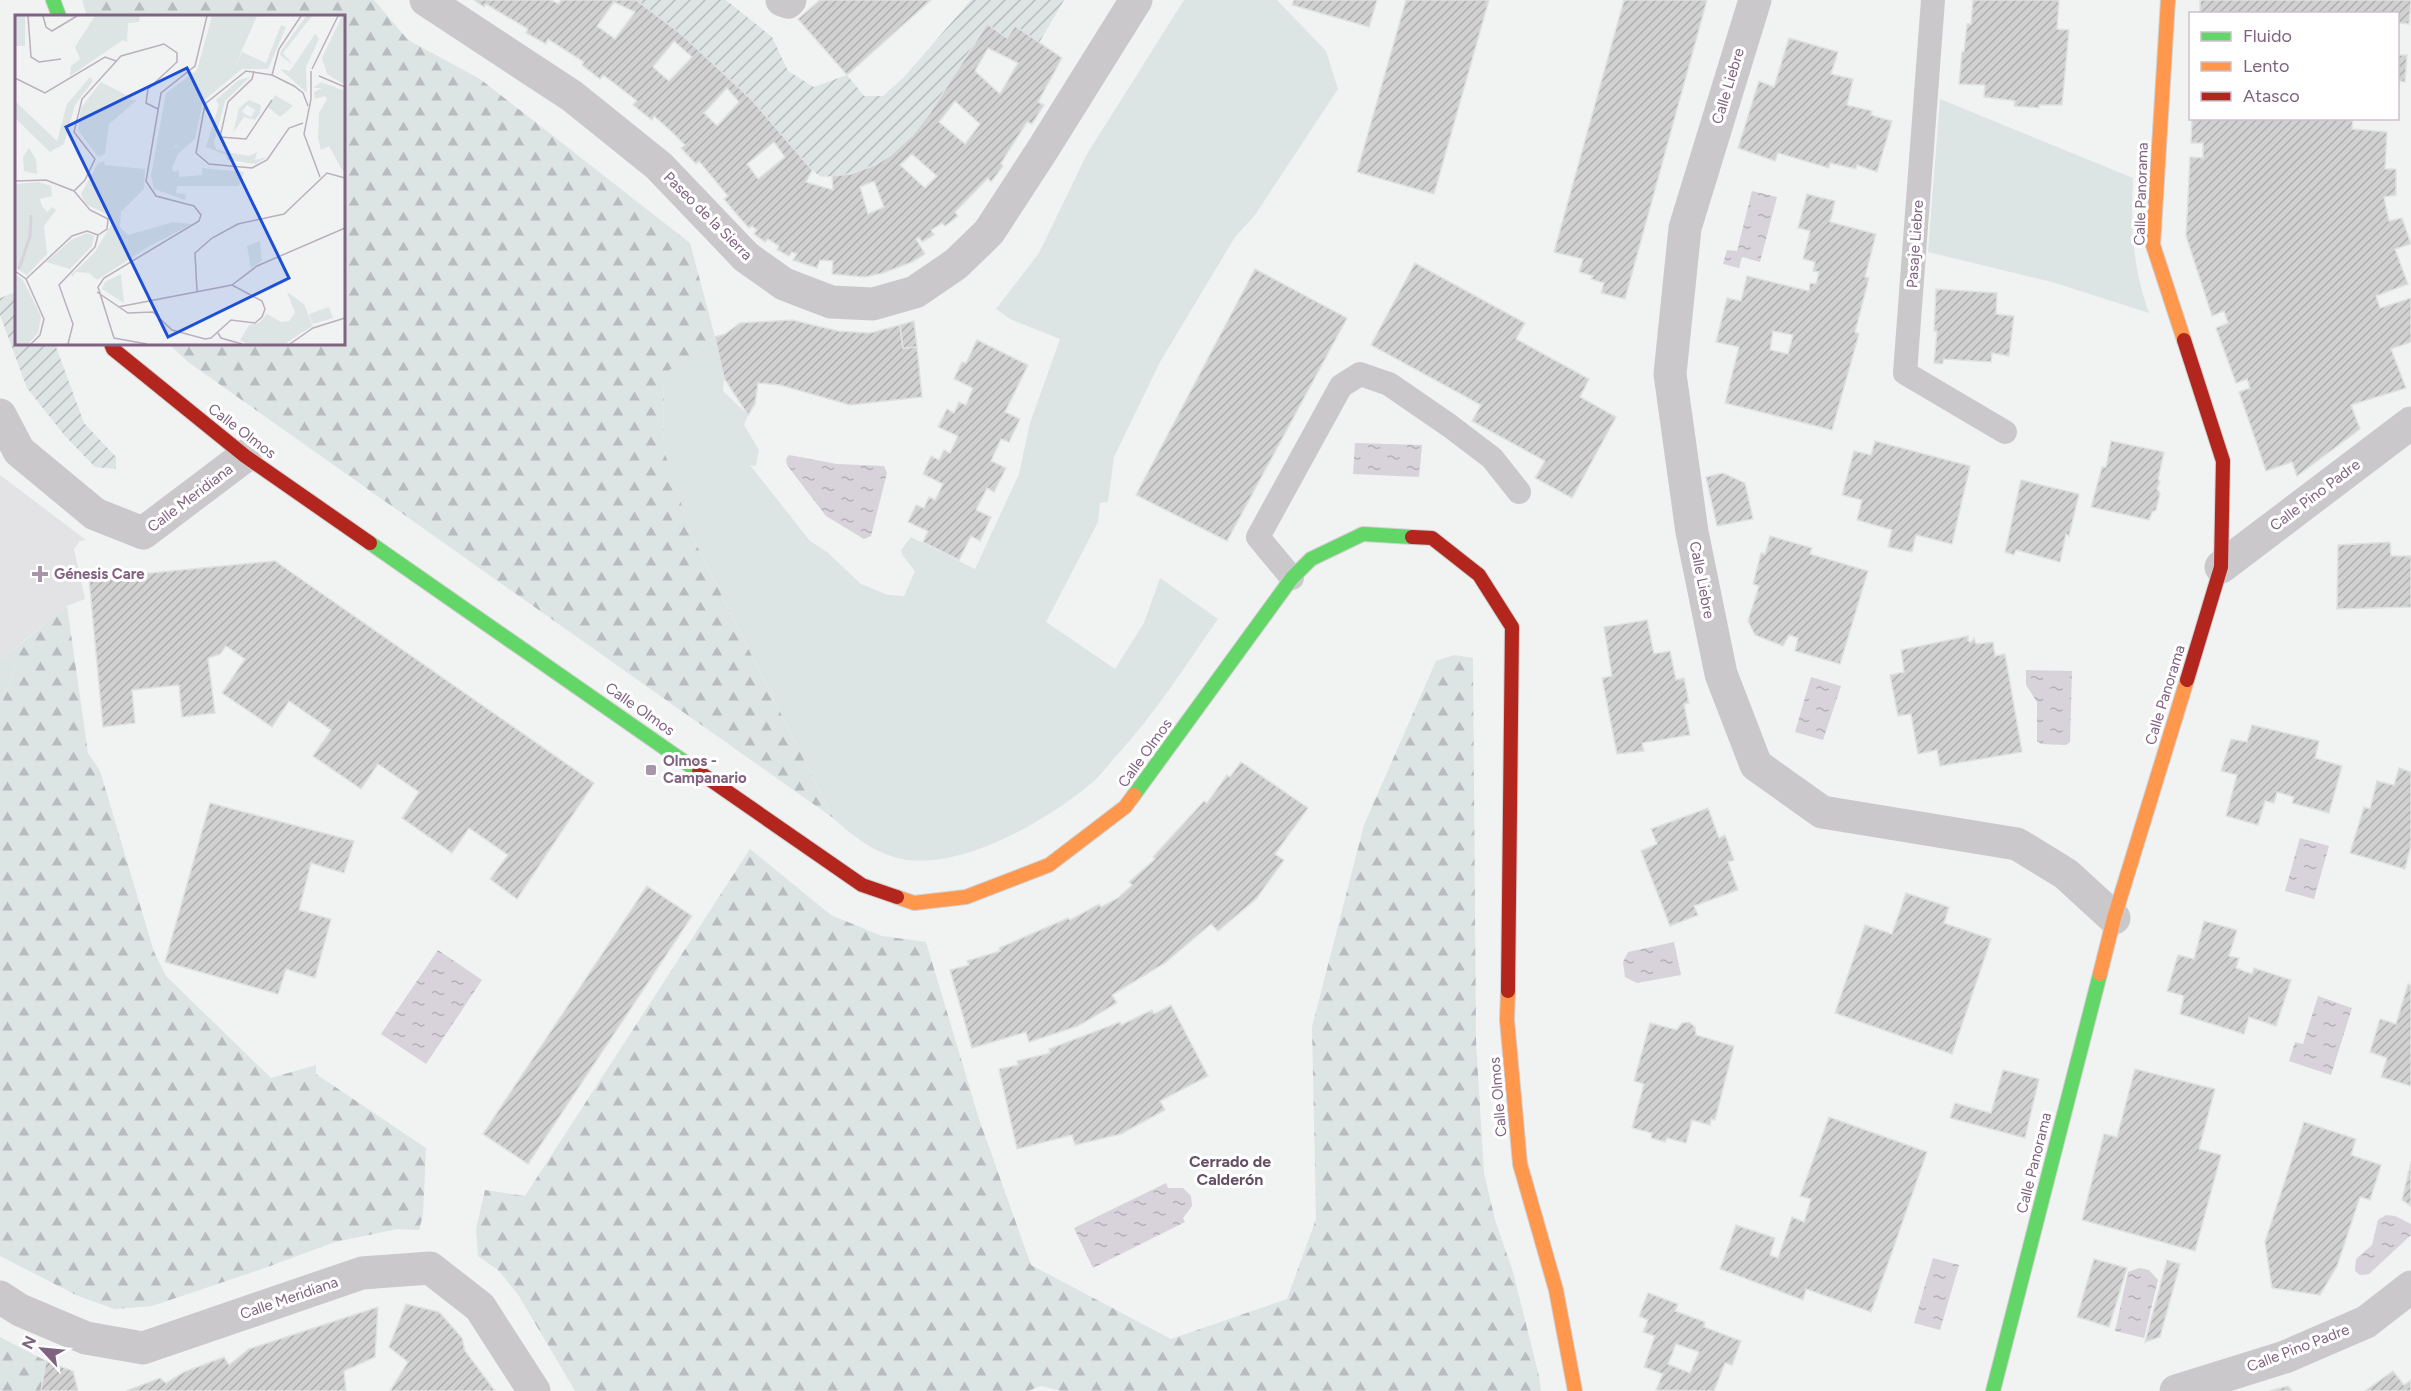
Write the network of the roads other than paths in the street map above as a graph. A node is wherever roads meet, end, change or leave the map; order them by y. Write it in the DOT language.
graph roads {
  1 [pos="53,0"];
  2 [pos="426,0"];
  3 [pos="782,0"];
  4 [pos="790,0"];
  5 [pos="1136,0"];
  6 [pos="1755,0"];
  7 [pos="1933,0"];
  8 [pos="2168,0"];
  9 [pos="58,15"];
  10 [pos="111,345"];
  11 [pos="0,415"];
  12 [pos="2411,423"];
  13 [pos="2005,432"];
  14 [pos="245,456"];
  15 [pos="1519,492"];
  16 [pos="2221,567"];
  17 [pos="1292,578"];
  18 [pos="2114,918"];
  19 [pos="2411,1287"];
  20 [pos="0,1297"];
  21 [pos="534,1391"];
  22 [pos="1575,1391"];
  23 [pos="1994,1391"];
  24 [pos="2175,1391"];
  1 -- 9 [label="street"];
  2 -- 5 [label="street, Paseo de la Sierra"];
  3 -- 4 [label="street"];
  6 -- 18 [label="street, Calle Liebre"];
  7 -- 13 [label="lane, Pasaje Liebre"];
  8 -- 16 [label="street, Calle Panorama"];
  10 -- 14 [label="street, Calle Olmos"];
  11 -- 14 [label="street, Calle Meridiana"];
  12 -- 16 [label="street, Calle Pino Padre"];
  14 -- 17 [label="street, Calle Olmos"];
  15 -- 17 [label="lane"];
  16 -- 18 [label="street, Calle Panorama"];
  17 -- 22 [label="street, Calle Olmos"];
  18 -- 23 [label="street, Calle Panorama"];
  19 -- 24 [label="street, Calle Pino Padre"];
  20 -- 21 [label="street, Calle Meridiana"];
}
